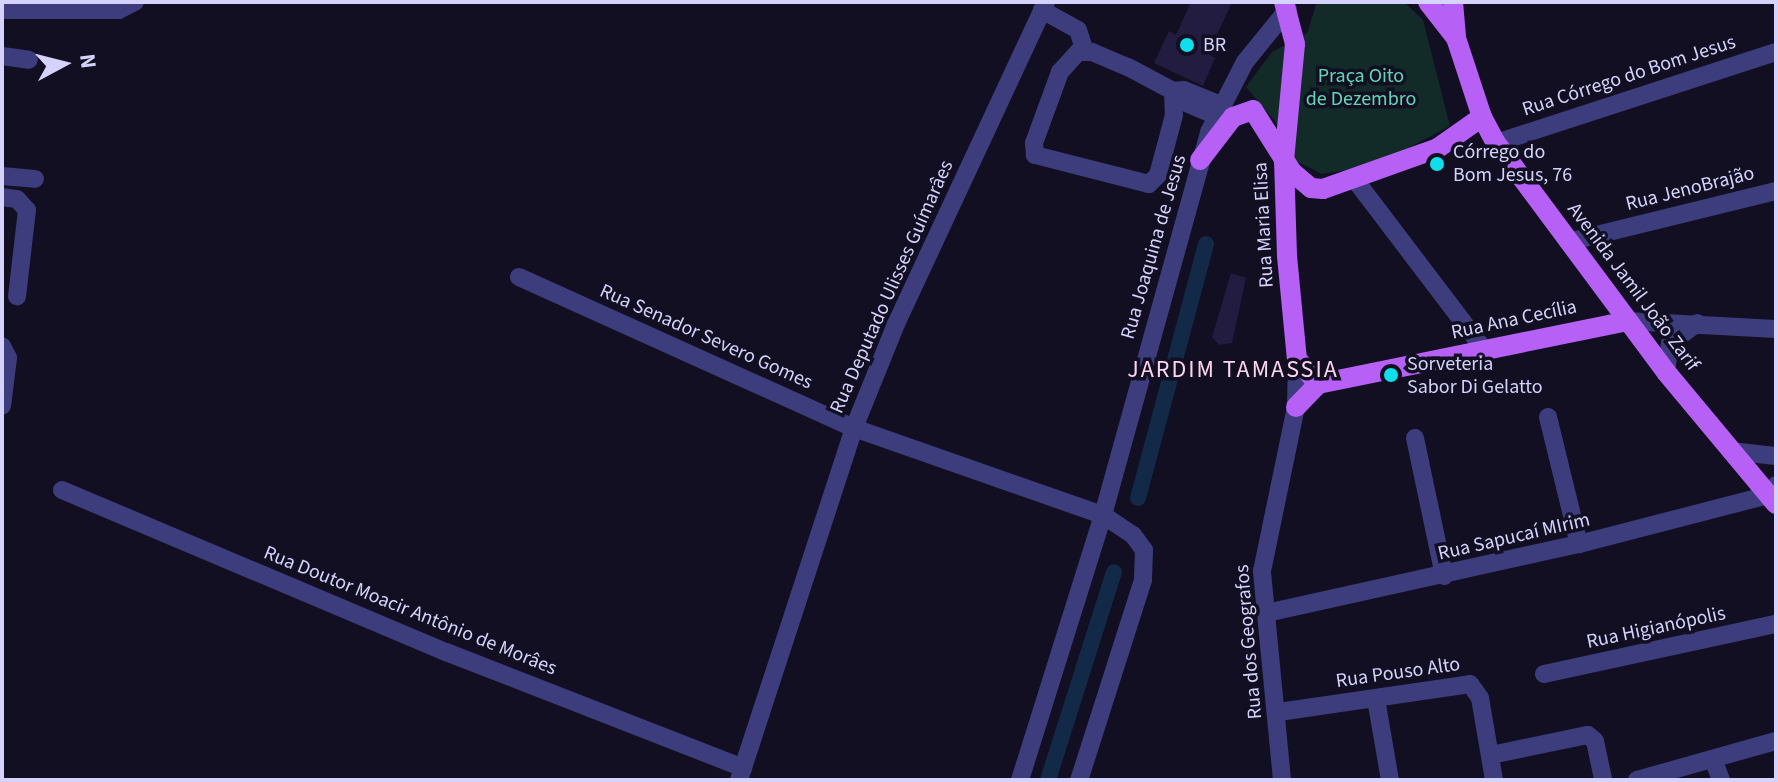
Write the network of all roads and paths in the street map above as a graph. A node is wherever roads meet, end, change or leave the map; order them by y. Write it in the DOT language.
graph roads {
  1 [pos="135,2"];
  2 [pos="1428,2"];
  3 [pos="1453,2"];
  4 [pos="1291,4"];
  5 [pos="2,10"];
  6 [pos="1042,11"];
  7 [pos="1456,38"];
  8 [pos="1085,51"];
  9 [pos="1776,52"];
  10 [pos="2,56"];
  11 [pos="29,60"];
  12 [pos="1173,91"];
  13 [pos="1219,110"];
  14 [pos="1482,117"];
  15 [pos="1496,143"];
  16 [pos="1200,160"];
  17 [pos="1284,160"];
  18 [pos="2,176"];
  19 [pos="35,179"];
  20 [pos="1356,181"];
  21 [pos="1776,191"];
  22 [pos="2,197"];
  23 [pos="1568,242"];
  24 [pos="519,277"];
  25 [pos="17,296"];
  26 [pos="1627,321"];
  27 [pos="1699,323"];
  28 [pos="1776,329"];
  29 [pos="2,346"];
  30 [pos="1485,351"];
  31 [pos="1297,359"];
  32 [pos="1666,372"];
  33 [pos="1318,384"];
  34 [pos="2,406"];
  35 [pos="1296,407"];
  36 [pos="1548,417"];
  37 [pos="854,428"];
  38 [pos="1415,438"];
  39 [pos="1731,451"];
  40 [pos="1776,456"];
  41 [pos="62,490"];
  42 [pos="1774,495"];
  43 [pos="1103,515"];
  44 [pos="1579,544"];
  45 [pos="1444,576"];
  46 [pos="1267,613"];
  47 [pos="1776,624"];
  48 [pos="1544,674"];
  49 [pos="1376,699"];
  50 [pos="1279,712"];
  51 [pos="1776,741"];
  52 [pos="1491,755"];
  53 [pos="1713,759"];
  54 [pos="741,774"];
  55 [pos="1020,780"];
  56 [pos="1079,780"];
  57 [pos="1282,780"];
  58 [pos="1390,780"];
  59 [pos="1494,780"];
  60 [pos="1603,780"];
  61 [pos="1637,780"];
  62 [pos="1721,780"];
  1 -- 5 [label="street"];
  2 -- 7 [label="main road, Avenida Jamil João Zarif"];
  3 -- 7 [label="main road"];
  4 -- 13 [label="street, Rua Joaquina de Jesus"];
  4 -- 17 [label="main road, Rua Maria Elisa"];
  6 -- 8 [label="street"];
  6 -- 37 [label="street, Rua Deputado Ulisses Guímarâes"];
  7 -- 14 [label="main road, Avenida Jamil João Zarif"];
  8 -- 12 [label="street"];
  8 -- 12 [label="street"];
  9 -- 15 [label="street, Rua Córrego do Bom Jesus"];
  10 -- 11 [label="street"];
  12 -- 13 [label="street"];
  13 -- 16 [label="street, Rua Joaquina de Jesus"];
  14 -- 15 [label="main road, Avenida Jamil João Zarif"];
  14 -- 20 [label="main road"];
  15 -- 23 [label="main road, Avenida Jamil João Zarif"];
  16 -- 17 [label="main road"];
  16 -- 43 [label="street, Rua Joaquina de Jesus"];
  17 -- 20 [label="main road"];
  17 -- 31 [label="main road, Rua Maria Elisa"];
  18 -- 19 [label="street"];
  20 -- 30 [label="street"];
  21 -- 23 [label="street, Rua JenoBrajão"];
  22 -- 25 [label="street"];
  23 -- 26 [label="main road, Avenida Jamil João Zarif"];
  24 -- 37 [label="street, Rua Senador Severo Gomes"];
  26 -- 27 [label="street"];
  26 -- 30 [label="main road, Rua Ana Cecília"];
  26 -- 32 [label="main road, Avenida Jamil João Zarif"];
  27 -- 28 [label="street"];
  27 -- 32 [label="street"];
  29 -- 34 [label="street"];
  30 -- 33 [label="main road, Rua Ana Cecília"];
  31 -- 33 [label="main road"];
  31 -- 35 [label="street, Rua dos Geografos"];
  32 -- 39 [label="main road, Avenida Jamil João Zarif"];
  33 -- 35 [label="main road"];
  35 -- 46 [label="street, Rua dos Geografos"];
  36 -- 44 [label="street"];
  37 -- 43 [label="street, Rua Senador Severo Gomes"];
  37 -- 54 [label="street, Rua Deputado Ulisses Guímarâes"];
  38 -- 45 [label="street"];
  39 -- 40 [label="street"];
  39 -- 42 [label="main road, Avenida Jamil João Zarif"];
  41 -- 54 [label="street, Rua Doutor Moacir Antônio de Morâes"];
  42 -- 44 [label="street, Rua Sapucaí MIrim"];
  43 -- 55 [label="street, Rua Joaquina de Jesus"];
  43 -- 56 [label="street"];
  44 -- 45 [label="street, Rua Sapucaí MIrim"];
  45 -- 46 [label="street, Rua Sapucaí MIrim"];
  46 -- 50 [label="street, Rua dos Geografos"];
  47 -- 48 [label="street, Rua Higianópolis"];
  49 -- 50 [label="street, Rua Pouso Alto"];
  49 -- 52 [label="street, Rua Pouso Alto"];
  49 -- 58 [label="street"];
  50 -- 57 [label="street, Rua dos Geografos"];
  51 -- 53 [label="street"];
  52 -- 59 [label="street, Rua Pouso Alto"];
  52 -- 60 [label="street"];
  53 -- 61 [label="street"];
  53 -- 62 [label="street"];
}
